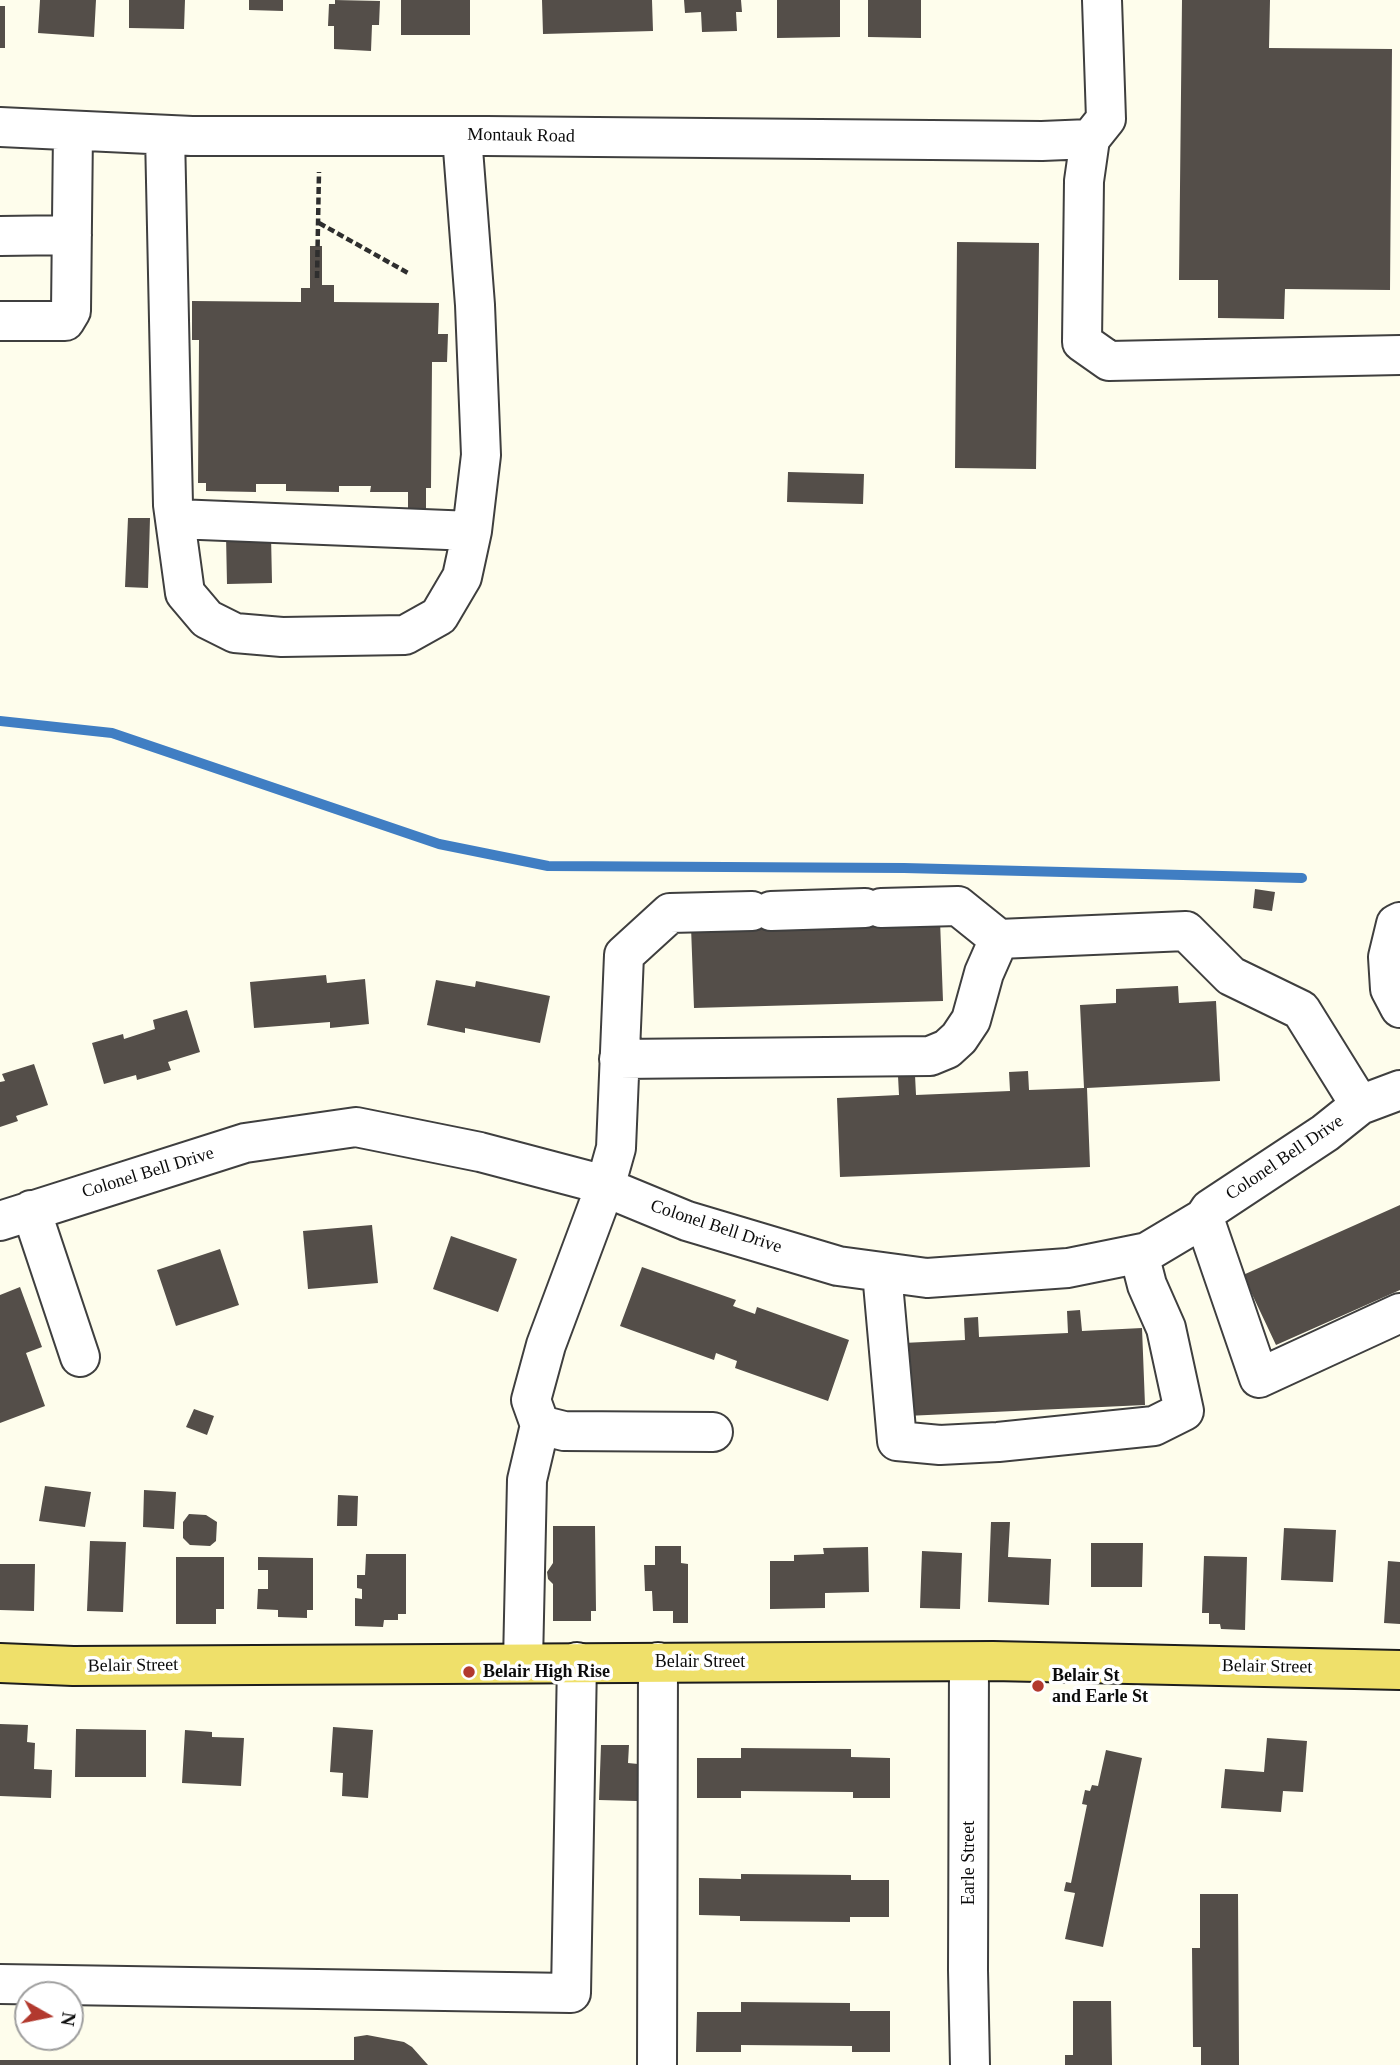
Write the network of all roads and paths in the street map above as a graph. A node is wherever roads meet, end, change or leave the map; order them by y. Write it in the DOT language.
graph roads {
  1 [pos="1101,0"];
  2 [pos="0,127"];
  3 [pos="73,131"];
  4 [pos="165,135"];
  5 [pos="320,136"];
  6 [pos="463,136"];
  7 [pos="1090,139"];
  8 [pos="319,223"];
  9 [pos="72,235"];
  10 [pos="0,236"];
  11 [pos="408,273"];
  12 [pos="317,278"];
  13 [pos="0,321"];
  14 [pos="1400,355"];
  15 [pos="176,519"];
  16 [pos="472,531"];
  17 [pos="1400,922"];
  18 [pos="999,939"];
  19 [pos="1400,1008"];
  20 [pos="619,1059"];
  21 [pos="1400,1090"];
  22 [pos="1360,1105"];
  23 [pos="605,1187"];
  24 [pos="16,1215"];
  25 [pos="1204,1219"];
  26 [pos="1139,1254"];
  27 [pos="882,1272"];
  28 [pos="1400,1313"];
  29 [pos="80,1357"];
  30 [pos="540,1425"];
  31 [pos="713,1432"];
  32 [pos="523,1662"];
  33 [pos="578,1662"];
  34 [pos="658,1662"];
  35 [pos="969,1662"];
  36 [pos="0,1663"];
  37 [pos="1400,1670"];
  38 [pos="0,1984"];
  39 [pos="657,2065"];
  40 [pos="970,2065"];
  1 -- 7 [label="street"];
  2 -- 3 [label="street, Montauk Road"];
  3 -- 4 [label="street, Montauk Road"];
  3 -- 9 [label="street"];
  4 -- 5 [label="street, Montauk Road"];
  4 -- 15 [label="street"];
  5 -- 6 [label="street, Montauk Road"];
  5 -- 8 [label="path"];
  6 -- 7 [label="street, Montauk Road"];
  6 -- 16 [label="street"];
  7 -- 14 [label="street"];
  8 -- 11 [label="path"];
  8 -- 12 [label="path"];
  9 -- 10 [label="street"];
  9 -- 13 [label="street"];
  15 -- 16 [label="street"];
  15 -- 16 [label="street"];
  17 -- 19 [label="street"];
  18 -- 20 [label="street"];
  18 -- 20 [label="street"];
  18 -- 22 [label="street"];
  20 -- 23 [label="street"];
  21 -- 22 [label="street, Colonel Bell Drive"];
  22 -- 25 [label="street, Colonel Bell Drive"];
  23 -- 24 [label="street, Colonel Bell Drive"];
  23 -- 27 [label="street, Colonel Bell Drive"];
  23 -- 30 [label="street"];
  24 -- 29 [label="street"];
  25 -- 26 [label="street, Colonel Bell Drive"];
  25 -- 28 [label="street"];
  26 -- 27 [label="street, Colonel Bell Drive"];
  26 -- 27 [label="street"];
  30 -- 31 [label="street"];
  30 -- 32 [label="street"];
  32 -- 33 [label="main road, Belair Street"];
  32 -- 36 [label="main road, Belair Street"];
  33 -- 34 [label="main road, Belair Street"];
  33 -- 38 [label="street"];
  34 -- 35 [label="main road, Belair Street"];
  34 -- 39 [label="street"];
  35 -- 37 [label="main road, Belair Street"];
  35 -- 40 [label="street, Earle Street"];
}
